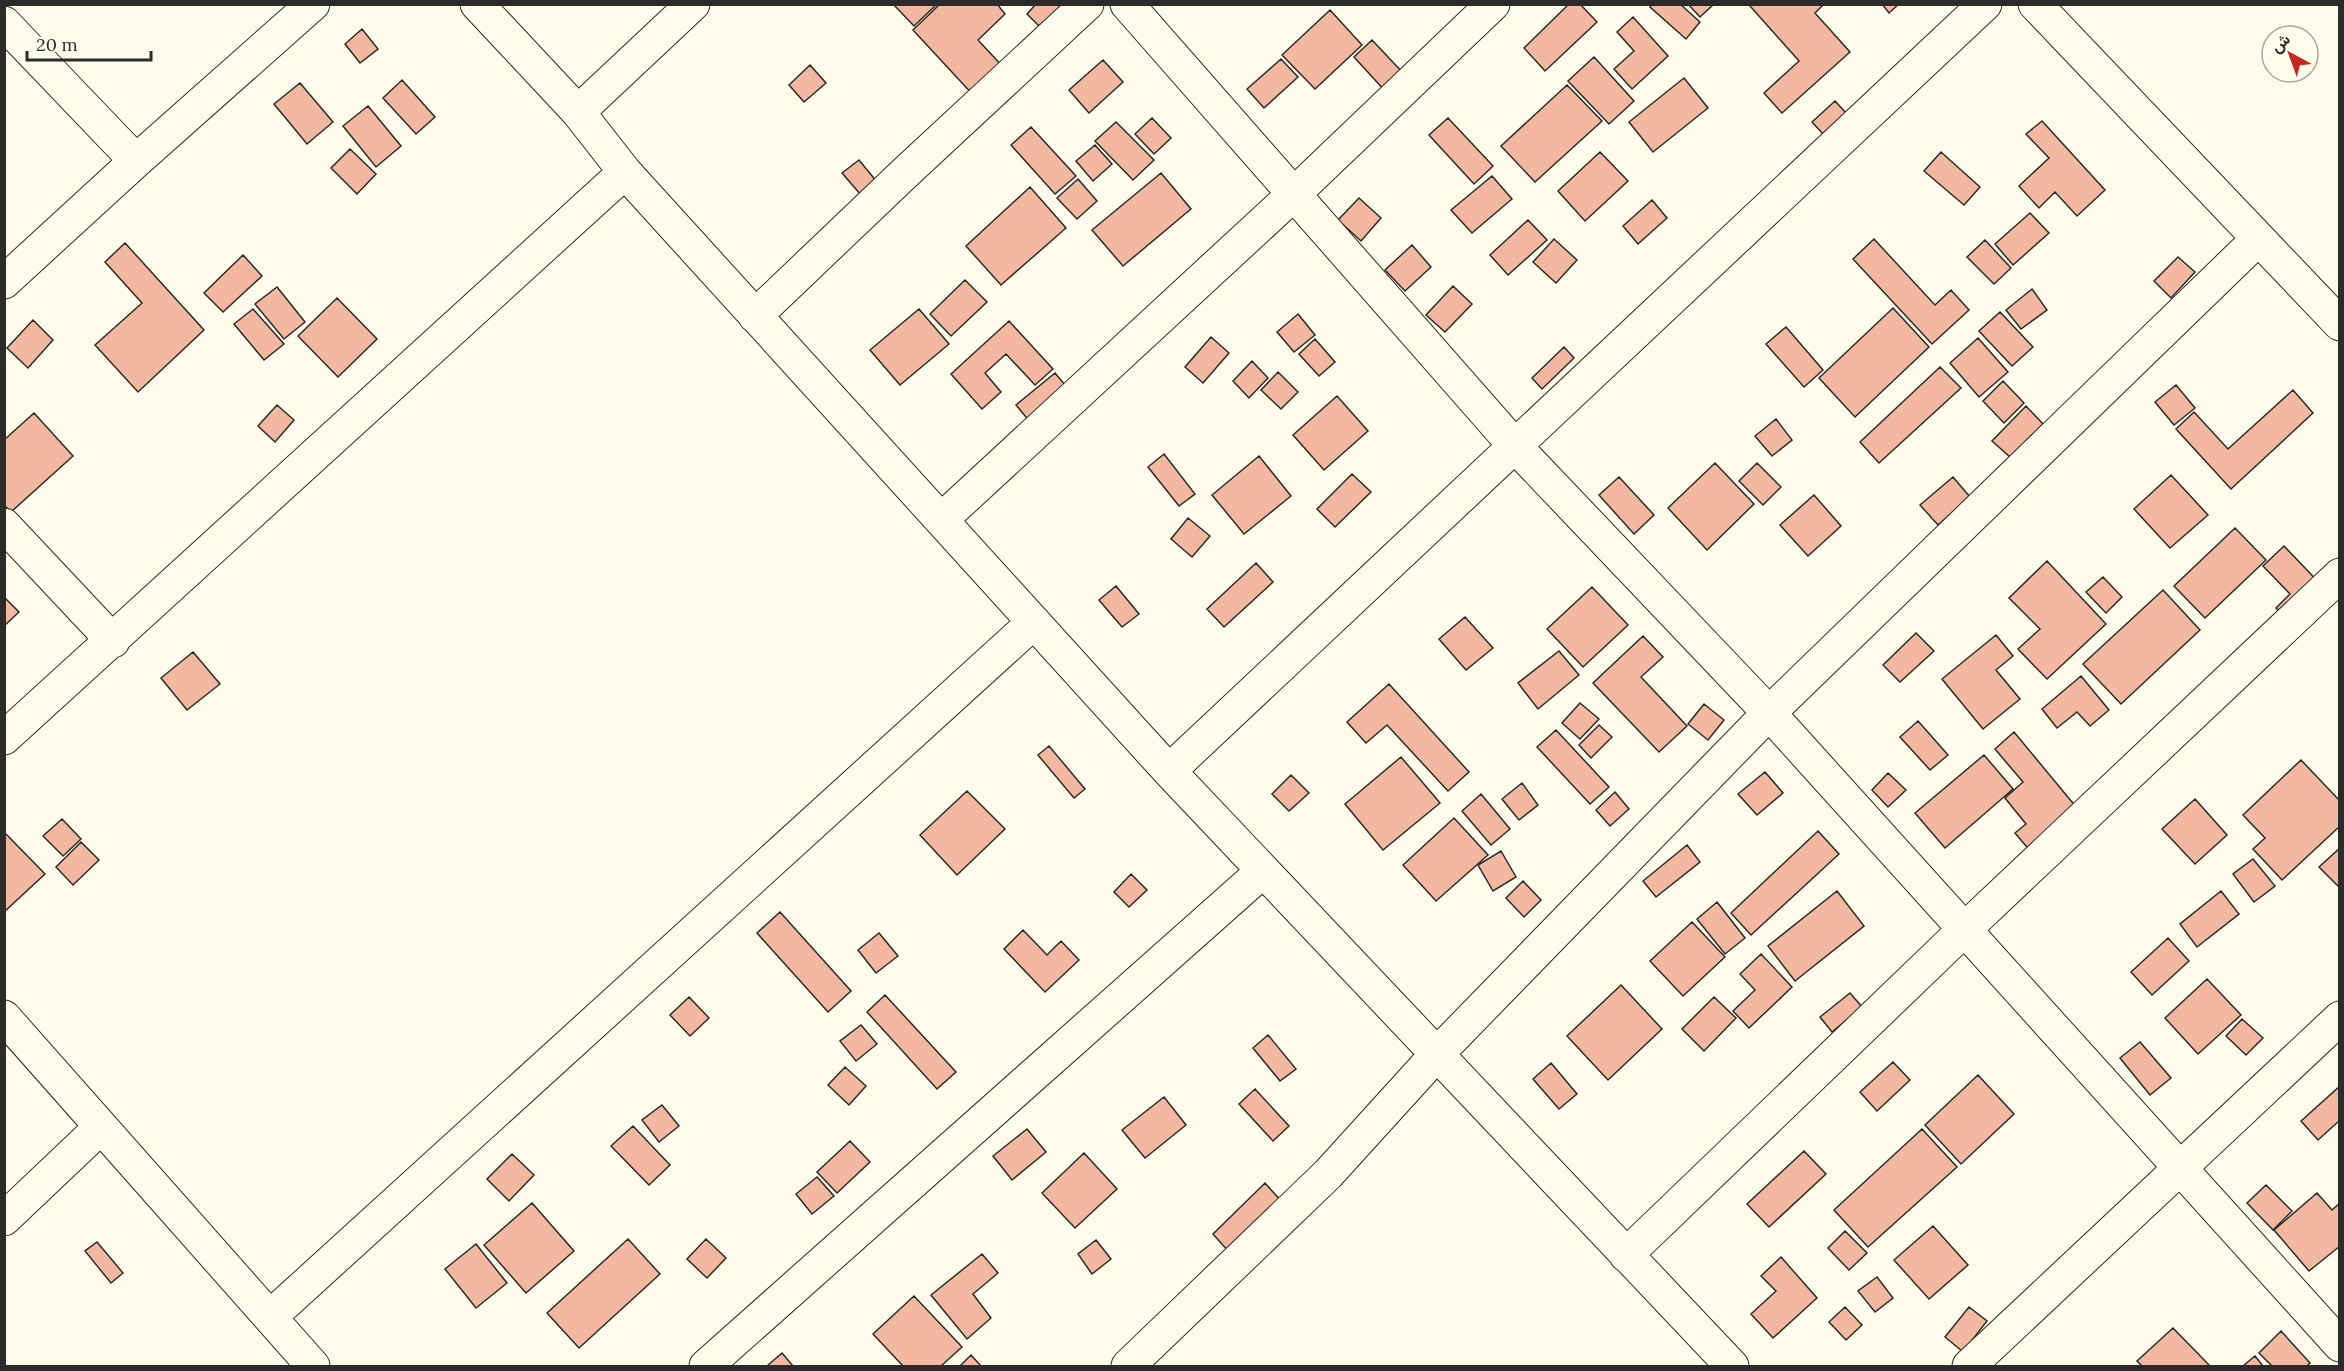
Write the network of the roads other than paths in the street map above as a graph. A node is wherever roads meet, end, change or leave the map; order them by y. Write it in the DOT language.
graph roads {
  1 [pos="313,4"];
  2 [pos="477,4"];
  3 [pos="693,4"];
  4 [pos="1087,4"];
  5 [pos="1127,4"];
  6 [pos="1493,4"];
  7 [pos="1985,4"];
  8 [pos="2035,4"];
  9 [pos="4,23"];
  10 [pos="578,112"];
  11 [pos="136,161"];
  12 [pos="625,172"];
  13 [pos="1295,193"];
  14 [pos="2258,240"];
  15 [pos="4,282"];
  16 [pos="756,316"];
  17 [pos="2340,324"];
  18 [pos="1515,446"];
  19 [pos="941,520"];
  20 [pos="4,525"];
  21 [pos="2340,575"];
  22 [pos="1034,622"];
  23 [pos="113,641"];
  24 [pos="1769,713"];
  25 [pos="4,738"];
  26 [pos="1169,771"];
  27 [pos="1263,870"];
  28 [pos="1964,930"];
  29 [pos="4,1017"];
  30 [pos="2340,1018"];
  31 [pos="1437,1054"];
  32 [pos="101,1127"];
  33 [pos="2181,1169"];
  34 [pos="4,1219"];
  35 [pos="1626,1255"];
  36 [pos="270,1317"];
  37 [pos="2340,1345"];
  38 [pos="313,1366"];
  39 [pos="706,1366"];
  40 [pos="1128,1366"];
  41 [pos="1732,1366"];
  42 [pos="1969,1366"];
  1 -- 11 [label="street"];
  2 -- 10 [label="street"];
  3 -- 10 [label="street"];
  4 -- 16 [label="street"];
  5 -- 13 [label="street"];
  6 -- 13 [label="street"];
  7 -- 18 [label="street"];
  8 -- 14 [label="street"];
  9 -- 11 [label="street"];
  10 -- 12 [label="street"];
  11 -- 15 [label="street"];
  12 -- 16 [label="street"];
  12 -- 23 [label="street"];
  13 -- 18 [label="street"];
  13 -- 19 [label="street"];
  14 -- 17 [label="street"];
  14 -- 24 [label="street"];
  16 -- 19 [label="street"];
  18 -- 24 [label="street"];
  18 -- 26 [label="street"];
  19 -- 22 [label="street"];
  20 -- 23 [label="street"];
  21 -- 28 [label="street"];
  22 -- 26 [label="street"];
  22 -- 36 [label="street"];
  23 -- 25 [label="street"];
  24 -- 28 [label="street"];
  24 -- 31 [label="street"];
  26 -- 27 [label="street"];
  27 -- 31 [label="street"];
  27 -- 39 [label="street"];
  28 -- 33 [label="street"];
  28 -- 35 [label="street"];
  29 -- 32 [label="street"];
  30 -- 33 [label="street"];
  31 -- 35 [label="street"];
  31 -- 40 [label="street"];
  32 -- 34 [label="street"];
  32 -- 36 [label="street"];
  33 -- 37 [label="street"];
  33 -- 42 [label="street"];
  35 -- 41 [label="street"];
  36 -- 38 [label="street"];
}
